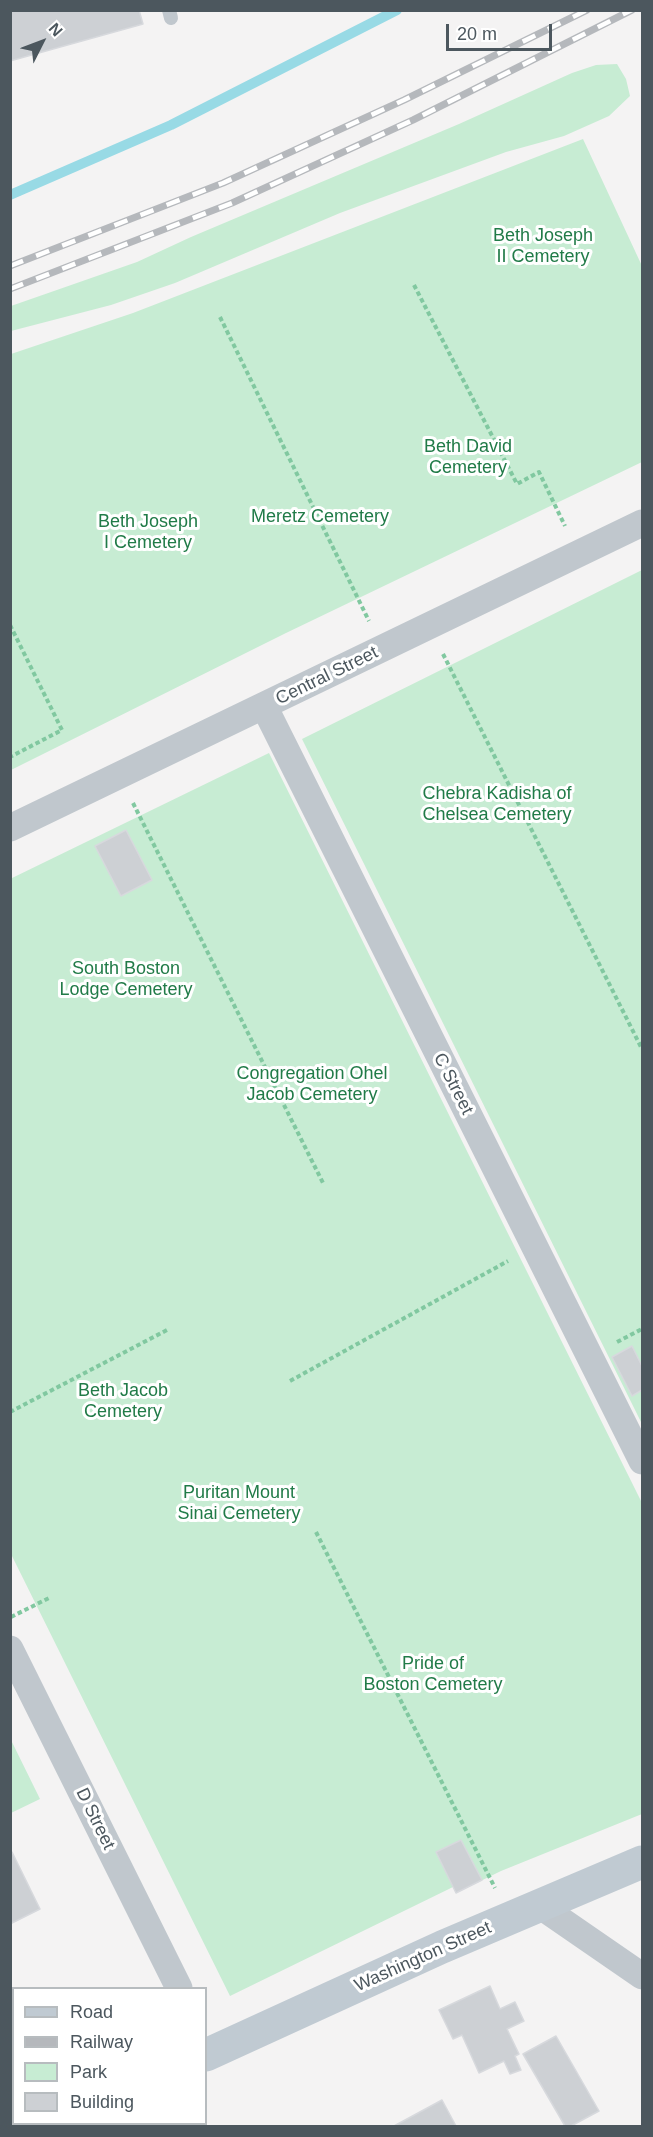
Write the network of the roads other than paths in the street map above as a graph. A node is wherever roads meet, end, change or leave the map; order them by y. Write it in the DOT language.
graph roads {
  1 [pos="642,523"];
  2 [pos="264,706"];
  3 [pos="10,828"];
  4 [pos="642,1461"];
  5 [pos="10,1649"];
  6 [pos="642,1862"];
  7 [pos="539,1905"];
  8 [pos="642,1976"];
  9 [pos="178,1987"];
  10 [pos="207,2051"];
  1 -- 2 [label="street, Central Street"];
  2 -- 3 [label="street, Central Street"];
  2 -- 4 [label="street, C Street"];
  5 -- 9 [label="street, D Street"];
  6 -- 7 [label="main road, Washington Street"];
  7 -- 8 [label="street"];
  7 -- 10 [label="main road, Washington Street"];
}
